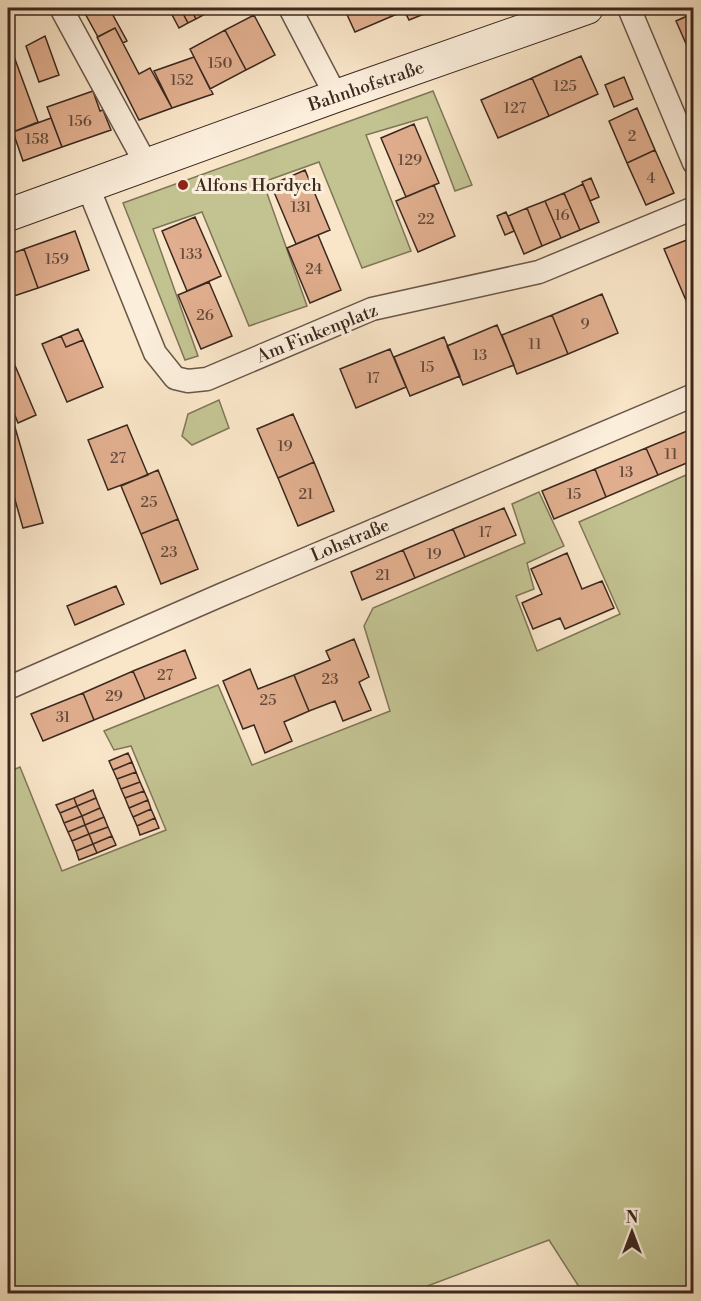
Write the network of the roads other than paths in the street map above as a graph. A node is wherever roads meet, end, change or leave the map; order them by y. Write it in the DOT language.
graph roads {
  1 [pos="61,8"];
  2 [pos="290,8"];
  3 [pos="587,8"];
  4 [pos="629,8"];
  5 [pos="336,96"];
  6 [pos="693,163"];
  7 [pos="146,164"];
  8 [pos="88,187"];
  9 [pos="693,208"];
  10 [pos="8,215"];
  11 [pos="693,395"];
  12 [pos="8,688"];
  1 -- 7 [label="street"];
  2 -- 5 [label="street"];
  3 -- 5 [label="street, Bahnhofstraße"];
  4 -- 6 [label="street"];
  5 -- 7 [label="street, Bahnhofstraße"];
  7 -- 8 [label="street, Bahnhofstraße"];
  8 -- 9 [label="street, Am Finkenplatz"];
  8 -- 10 [label="street, Bahnhofstraße"];
  11 -- 12 [label="street, Lohstraße"];
}
